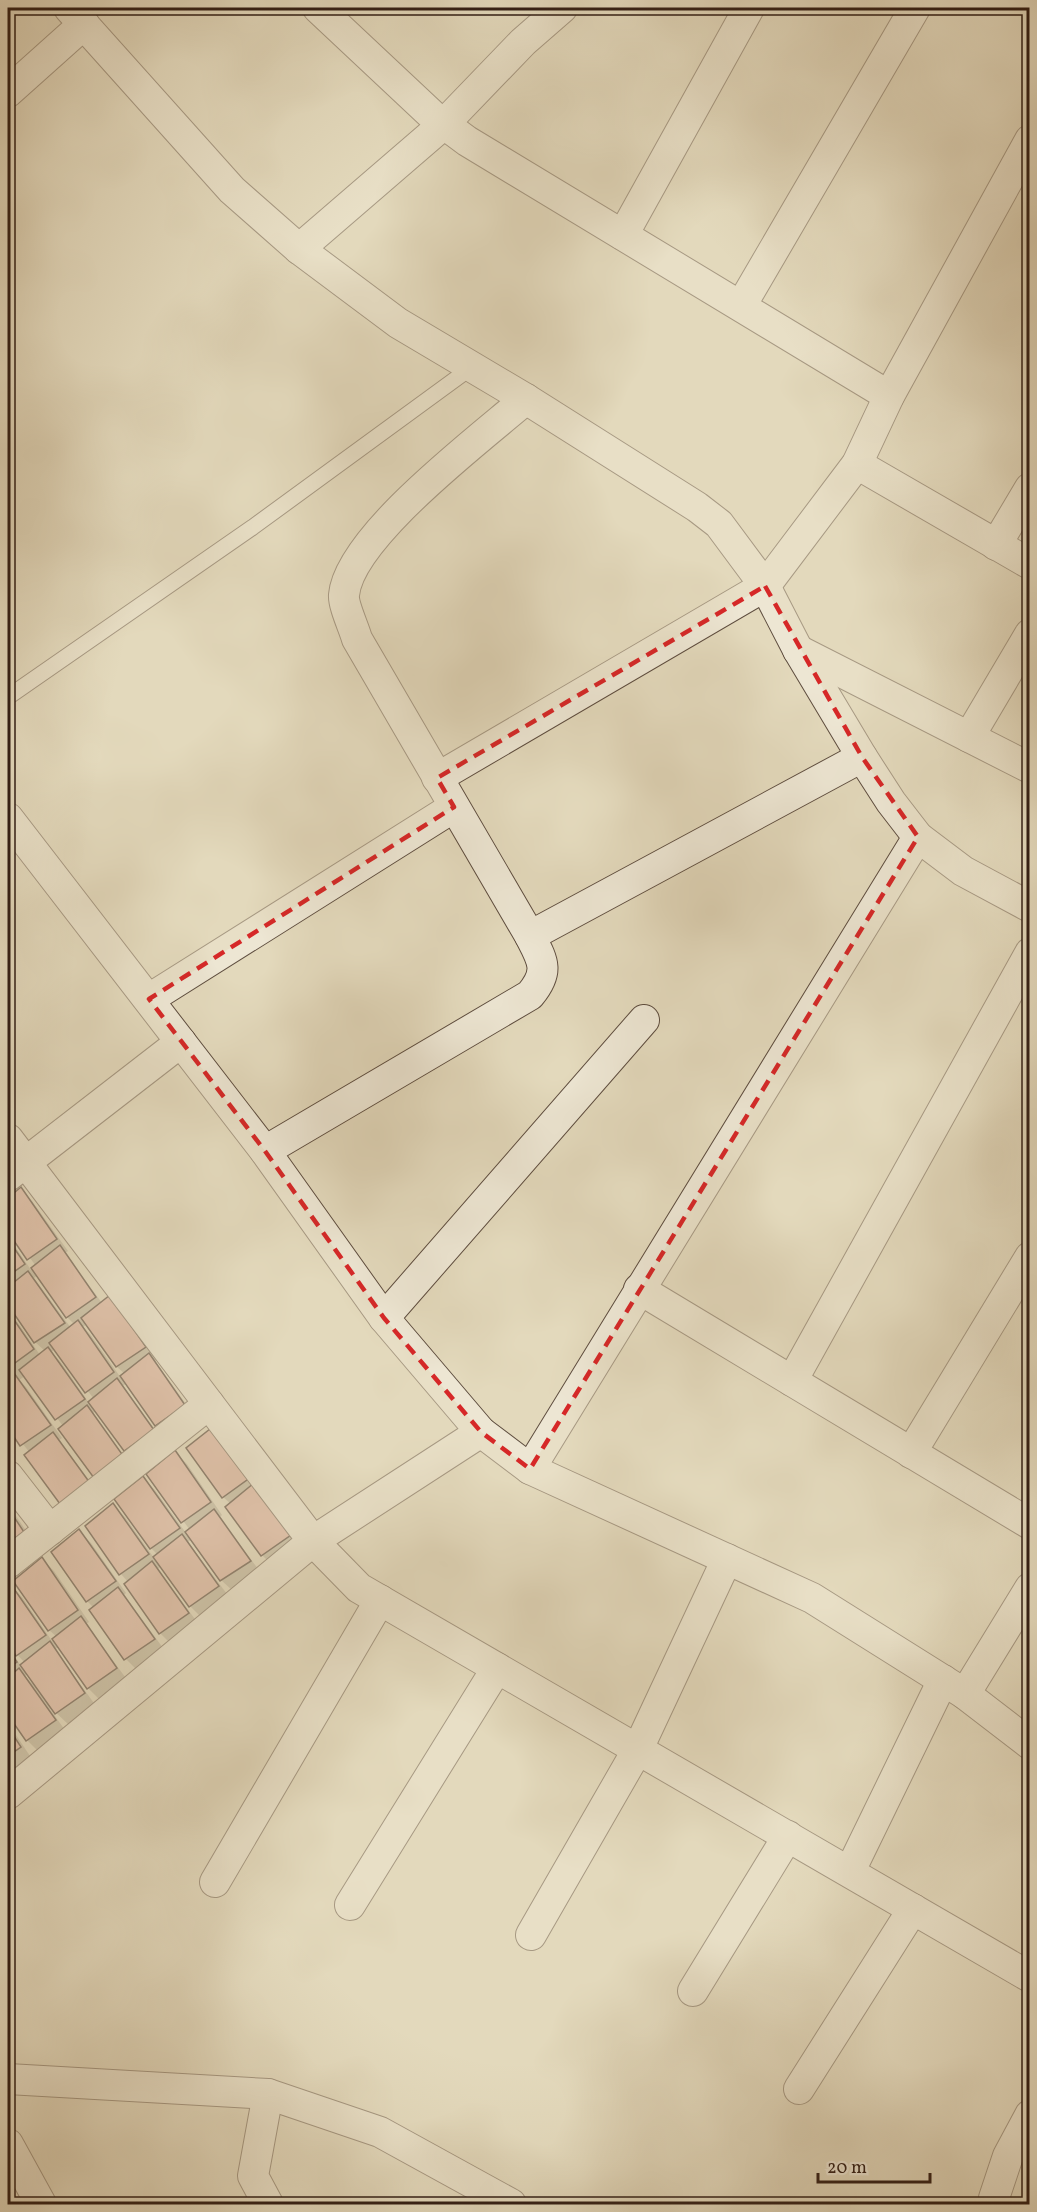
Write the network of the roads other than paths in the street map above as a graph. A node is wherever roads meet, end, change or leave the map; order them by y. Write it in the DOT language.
graph roads {
  1 [pos="318,8"];
  2 [pos="562,8"];
  3 [pos="749,8"];
  4 [pos="915,8"];
  5 [pos="77,16"];
  6 [pos="8,92"];
  7 [pos="444,124"];
  8 [pos="1029,140"];
  9 [pos="623,235"];
  10 [pos="299,249"];
  11 [pos="741,306"];
  12 [pos="472,366"];
  13 [pos="889,396"];
  14 [pos="526,399"];
  15 [pos="857,464"];
  16 [pos="1029,488"];
  17 [pos="996,544"];
  18 [pos="1029,564"];
  19 [pos="765,586"];
  20 [pos="1029,634"];
  21 [pos="798,650"];
  22 [pos="8,697"];
  23 [pos="969,737"];
  24 [pos="862,757"];
  25 [pos="1029,768"];
  26 [pos="437,778"];
  27 [pos="454,807"];
  28 [pos="8,818"];
  29 [pos="918,837"];
  30 [pos="1029,907"];
  31 [pos="531,936"];
  32 [pos="1029,953"];
  33 [pos="148,999"];
  34 [pos="644,1020"];
  35 [pos="181,1041"];
  36 [pos="8,1139"];
  37 [pos="265,1151"];
  38 [pos="16,1169"];
  39 [pos="1029,1257"];
  40 [pos="639,1289"];
  41 [pos="384,1318"];
  42 [pos="792,1381"];
  43 [pos="210,1404"];
  44 [pos="481,1432"];
  45 [pos="912,1453"];
  46 [pos="531,1469"];
  47 [pos="8,1476"];
  48 [pos="1029,1524"];
  49 [pos="50,1530"];
  50 [pos="314,1541"];
  51 [pos="727,1559"];
  52 [pos="8,1563"];
  53 [pos="1029,1588"];
  54 [pos="380,1600"];
  55 [pos="497,1668"];
  56 [pos="954,1687"];
  57 [pos="1029,1744"];
  58 [pos="638,1749"];
  59 [pos="8,1794"];
  60 [pos="788,1836"];
  61 [pos="850,1871"];
  62 [pos="215,1882"];
  63 [pos="350,1905"];
  64 [pos="914,1909"];
  65 [pos="531,1935"];
  66 [pos="1029,1977"];
  67 [pos="693,1991"];
  68 [pos="8,2079"];
  69 [pos="799,2089"];
  70 [pos="268,2094"];
  71 [pos="1029,2115"];
  72 [pos="8,2144"];
  73 [pos="41,2205"];
  74 [pos="268,2205"];
  75 [pos="511,2205"];
  76 [pos="994,2205"];
  1 -- 7 [label="street"];
  2 -- 7 [label="street"];
  3 -- 9 [label="street"];
  4 -- 11 [label="street"];
  5 -- 6 [label="street"];
  5 -- 10 [label="street"];
  7 -- 9 [label="street"];
  7 -- 10 [label="street"];
  8 -- 13 [label="street"];
  9 -- 11 [label="street"];
  10 -- 12 [label="street"];
  11 -- 13 [label="street"];
  12 -- 14 [label="street"];
  12 -- 22 [label="lane"];
  13 -- 15 [label="street"];
  14 -- 19 [label="street"];
  14 -- 26 [label="street"];
  15 -- 17 [label="street"];
  15 -- 19 [label="street"];
  16 -- 17 [label="street"];
  17 -- 18 [label="street"];
  19 -- 21 [label="street"];
  19 -- 26 [label="street"];
  20 -- 23 [label="street"];
  21 -- 23 [label="street"];
  21 -- 24 [label="street"];
  23 -- 25 [label="street"];
  24 -- 29 [label="street"];
  24 -- 31 [label="street"];
  26 -- 27 [label="street"];
  27 -- 31 [label="street"];
  27 -- 33 [label="street"];
  28 -- 33 [label="street"];
  29 -- 30 [label="street"];
  29 -- 40 [label="street"];
  31 -- 37 [label="street"];
  32 -- 42 [label="street"];
  33 -- 35 [label="street"];
  34 -- 41 [label="street"];
  35 -- 37 [label="street"];
  35 -- 38 [label="street"];
  36 -- 38 [label="street"];
  37 -- 41 [label="street"];
  38 -- 43 [label="street"];
  39 -- 45 [label="street"];
  40 -- 42 [label="street"];
  40 -- 46 [label="street"];
  41 -- 44 [label="street"];
  42 -- 45 [label="street"];
  43 -- 49 [label="street"];
  43 -- 50 [label="street"];
  44 -- 46 [label="street"];
  44 -- 50 [label="street"];
  45 -- 48 [label="street"];
  46 -- 51 [label="street"];
  47 -- 49 [label="street"];
  49 -- 52 [label="street"];
  50 -- 54 [label="street"];
  50 -- 59 [label="street"];
  51 -- 56 [label="street"];
  51 -- 58 [label="street"];
  53 -- 56 [label="street"];
  54 -- 55 [label="street"];
  54 -- 62 [label="street"];
  55 -- 58 [label="street"];
  55 -- 63 [label="street"];
  56 -- 57 [label="street"];
  56 -- 61 [label="street"];
  58 -- 60 [label="street"];
  58 -- 65 [label="street"];
  60 -- 61 [label="street"];
  60 -- 67 [label="street"];
  61 -- 64 [label="street"];
  64 -- 66 [label="street"];
  64 -- 69 [label="street"];
  68 -- 70 [label="street"];
  70 -- 74 [label="street"];
  70 -- 75 [label="street"];
  71 -- 76 [label="street"];
  72 -- 73 [label="street"];
}
